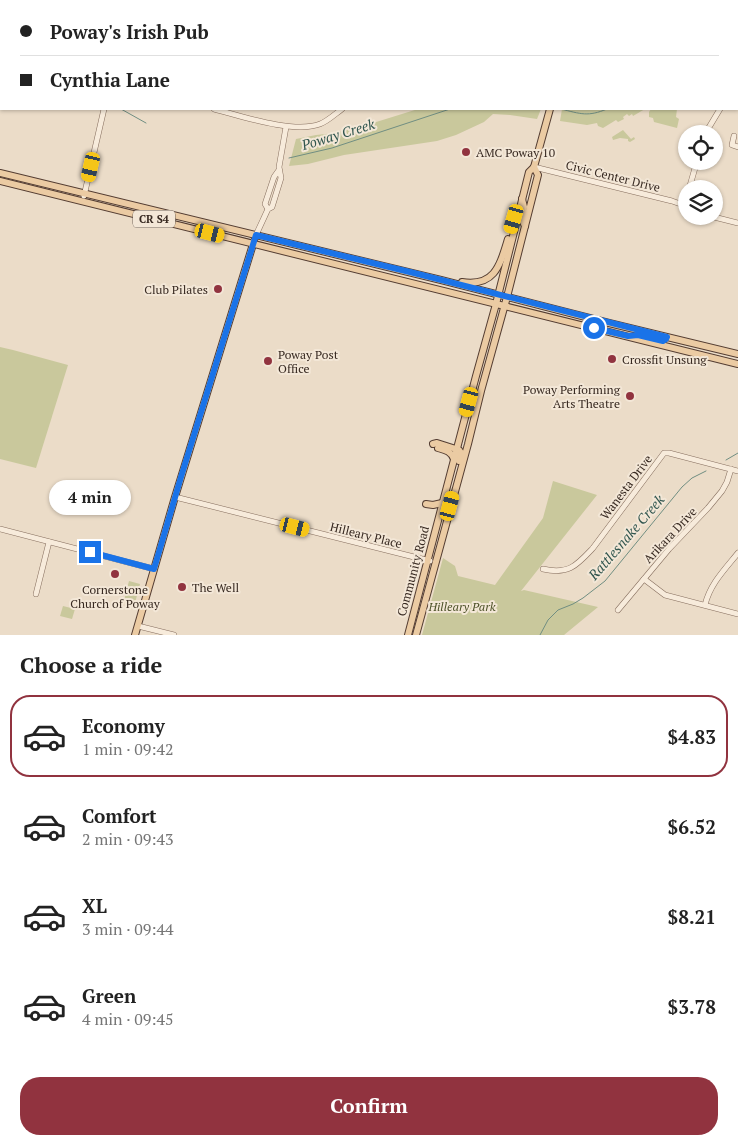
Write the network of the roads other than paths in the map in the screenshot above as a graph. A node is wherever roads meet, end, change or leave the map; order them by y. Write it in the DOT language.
graph roads {
  1 [pos="104,110"];
  2 [pos="218,110"];
  3 [pos="246,110"];
  4 [pos="338,110"];
  5 [pos="550,110"];
  6 [pos="719,110"];
  7 [pos="244,116"];
  8 [pos="710,125"];
  9 [pos="286,127"];
  10 [pos="734,136"];
  11 [pos="738,146"];
  12 [pos="534,167"];
  13 [pos="0,175"];
  14 [pos="0,181"];
  15 [pos="85,194"];
  16 [pos="522,198"];
  17 [pos="83,202"];
  18 [pos="678,202"];
  19 [pos="518,212"];
  20 [pos="147,218"];
  21 [pos="189,219"];
  22 [pos="723,219"];
  23 [pos="738,223"];
  24 [pos="184,226"];
  25 [pos="525,226"];
  26 [pos="224,227"];
  27 [pos="256,235"];
  28 [pos="254,244"];
  29 [pos="336,265"];
  30 [pos="384,266"];
  31 [pos="380,275"];
  32 [pos="430,277"];
  33 [pos="441,280"];
  34 [pos="498,294"];
  35 [pos="507,297"];
  36 [pos="496,304"];
  37 [pos="505,306"];
  38 [pos="576,324"];
  39 [pos="623,326"];
  40 [pos="628,336"];
  41 [pos="667,337"];
  42 [pos="666,346"];
  43 [pos="709,347"];
  44 [pos="738,354"];
  45 [pos="738,362"];
  46 [pos="476,376"];
  47 [pos="469,402"];
  48 [pos="476,410"];
  49 [pos="469,437"];
  50 [pos="456,448"];
  51 [pos="454,458"];
  52 [pos="731,469"];
  53 [pos="738,471"];
  54 [pos="175,497"];
  55 [pos="442,503"];
  56 [pos="426,504"];
  57 [pos="450,506"];
  58 [pos="0,529"];
  59 [pos="49,542"];
  60 [pos="738,553"];
  61 [pos="427,560"];
  62 [pos="435,563"];
  63 [pos="154,569"];
  64 [pos="543,569"];
  65 [pos="644,579"];
  66 [pos="36,594"];
  67 [pos="704,605"];
  68 [pos="618,610"];
  69 [pos="738,614"];
  70 [pos="138,626"];
  71 [pos="135,635"];
  72 [pos="174,635"];
  73 [pos="408,635"];
  74 [pos="416,635"];
  1 -- 15 [label="street"];
  2 -- 7 [label="street"];
  3 -- 7 [label="street"];
  4 -- 9 [label="street"];
  5 -- 12 [label="main road, Community Road"];
  6 -- 8 [label="street"];
  7 -- 9 [label="street"];
  9 -- 27 [label="street"];
  10 -- 11 [label="street"];
  12 -- 16 [label="main road, Community Road"];
  12 -- 18 [label="street, Civic Center Drive"];
  12 -- 25 [label="main road, Community Road"];
  13 -- 15 [label="main road, CR S4"];
  14 -- 17 [label="main road, CR S4"];
  15 -- 17 [label="street"];
  15 -- 21 [label="main road, CR S4"];
  16 -- 19 [label="main road, Community Road"];
  16 -- 25 [label="main road"];
  17 -- 20 [label="main road, CR S4"];
  19 -- 33 [label="main road"];
  19 -- 34 [label="main road, Community Road"];
  20 -- 21 [label="main road"];
  20 -- 24 [label="main road, CR S4"];
  21 -- 26 [label="main road, CR S4"];
  22 -- 23 [label="street"];
  24 -- 26 [label="main road"];
  24 -- 28 [label="main road, CR S4"];
  25 -- 35 [label="main road, Community Road"];
  26 -- 27 [label="main road, CR S4"];
  27 -- 28 [label="main road"];
  27 -- 30 [label="main road, CR S4"];
  28 -- 29 [label="main road, CR S4"];
  28 -- 54 [label="main road"];
  29 -- 30 [label="main road"];
  29 -- 31 [label="main road, CR S4"];
  30 -- 32 [label="main road, CR S4"];
  31 -- 32 [label="main road"];
  31 -- 36 [label="main road, CR S4"];
  32 -- 33 [label="main road, CR S4"];
  33 -- 34 [label="main road, CR S4"];
  34 -- 35 [label="main road, CR S4"];
  34 -- 36 [label="main road, Community Road"];
  35 -- 37 [label="main road, Community Road"];
  35 -- 39 [label="main road, CR S4"];
  36 -- 37 [label="main road, CR S4"];
  36 -- 46 [label="main road, Community Road"];
  37 -- 38 [label="main road, CR S4"];
  37 -- 48 [label="main road, Community Road"];
  38 -- 39 [label="main road"];
  38 -- 40 [label="main road, CR S4"];
  39 -- 41 [label="main road, CR S4"];
  40 -- 41 [label="main road"];
  40 -- 42 [label="main road, CR S4"];
  41 -- 43 [label="main road, CR S4"];
  42 -- 43 [label="main road"];
  42 -- 45 [label="main road, CR S4"];
  43 -- 44 [label="main road, CR S4"];
  46 -- 47 [label="main road, Community Road"];
  46 -- 48 [label="main road"];
  47 -- 49 [label="main road"];
  47 -- 50 [label="main road, Community Road"];
  48 -- 49 [label="main road, Community Road"];
  49 -- 57 [label="main road, Community Road"];
  50 -- 51 [label="main road, Community Road"];
  50 -- 51 [label="main road"];
  50 -- 57 [label="main road"];
  51 -- 55 [label="main road, Community Road"];
  52 -- 53 [label="street, Wanesta Drive"];
  52 -- 64 [label="street, Wanesta Drive"];
  52 -- 65 [label="street, Arikara Drive"];
  54 -- 61 [label="street, Hilleary Place"];
  54 -- 63 [label="main road"];
  55 -- 56 [label="main road"];
  55 -- 61 [label="main road, Community Road"];
  57 -- 62 [label="main road, Community Road"];
  58 -- 59 [label="street"];
  59 -- 63 [label="street"];
  59 -- 66 [label="street"];
  60 -- 67 [label="street"];
  61 -- 62 [label="street, Hilleary Place"];
  61 -- 73 [label="main road, Community Road"];
  62 -- 74 [label="main road, Community Road"];
  63 -- 70 [label="main road"];
  65 -- 67 [label="street"];
  65 -- 68 [label="street, Arikara Drive"];
  67 -- 69 [label="street"];
  70 -- 71 [label="main road"];
  70 -- 72 [label="street"];
}
